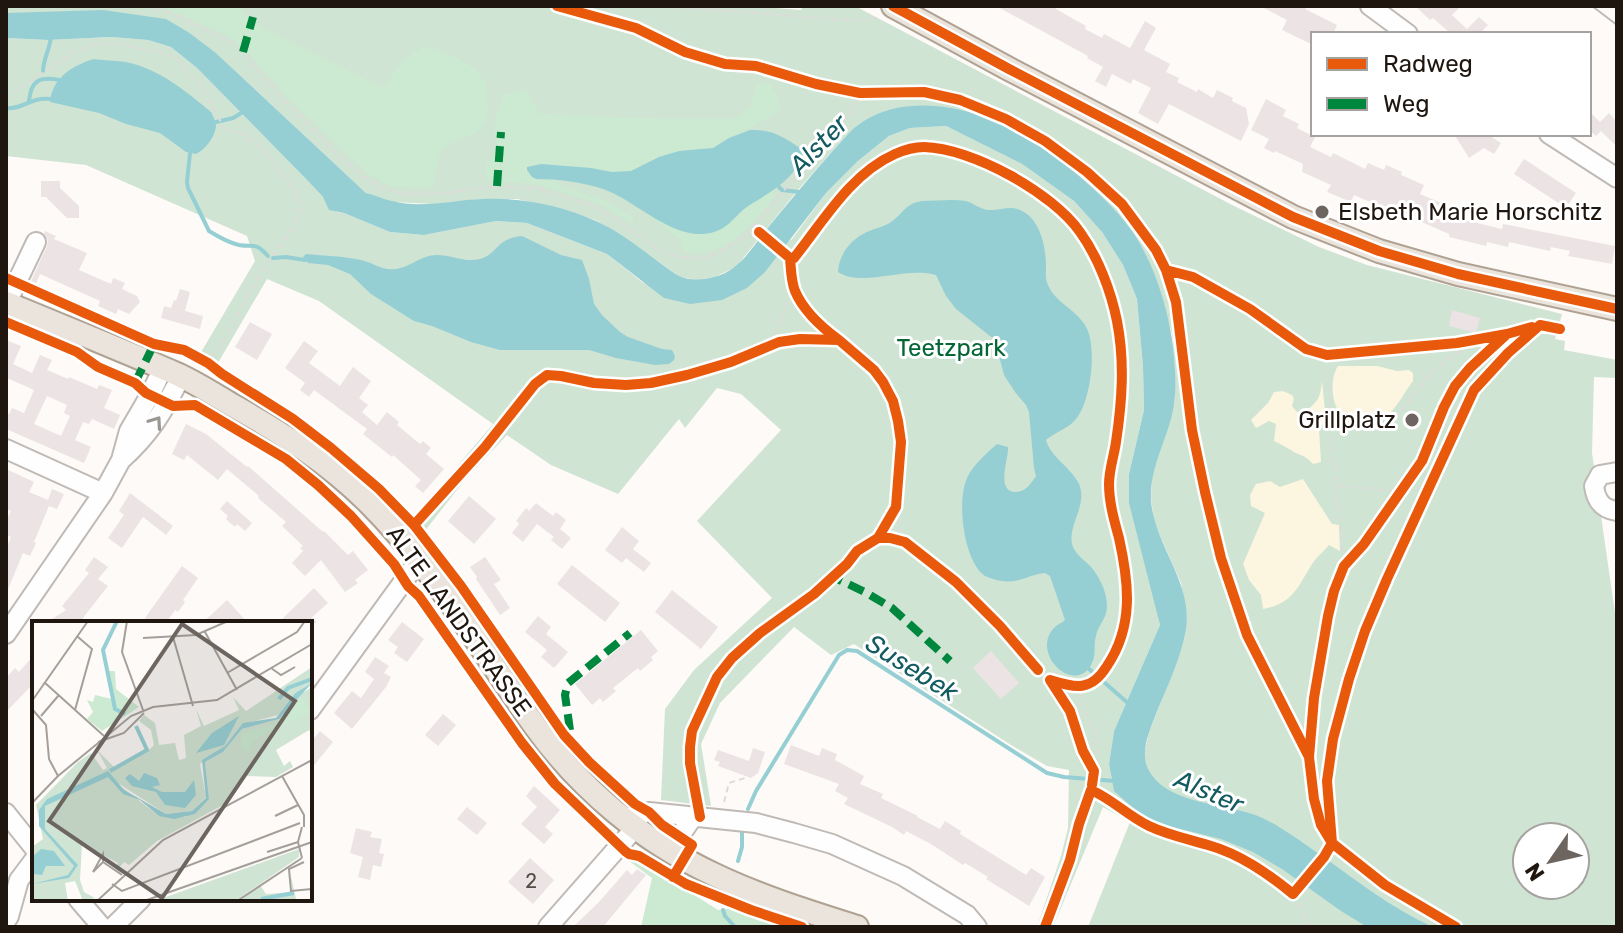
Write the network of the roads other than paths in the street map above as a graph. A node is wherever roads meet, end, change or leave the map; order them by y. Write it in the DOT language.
graph roads {
  1 [pos="1370,6"];
  2 [pos="888,9"];
  3 [pos="1405,32"];
  4 [pos="1552,136"];
  5 [pos="1617,178"];
  6 [pos="36,242"];
  7 [pos="6,303"];
  8 [pos="1617,309"];
  9 [pos="172,372"];
  10 [pos="6,449"];
  11 [pos="1617,472"];
  12 [pos="103,493"];
  13 [pos="1617,511"];
  14 [pos="419,560"];
  15 [pos="6,634"];
  16 [pos="312,707"];
  17 [pos="6,813"];
  18 [pos="693,817"];
  19 [pos="629,824"];
  20 [pos="32,846"];
  21 [pos="670,850"];
  22 [pos="32,863"];
  23 [pos="80,901"];
  24 [pos="139,901"];
  25 [pos="6,921"];
  26 [pos="102,927"];
  27 [pos="113,927"];
  28 [pos="548,927"];
  29 [pos="857,927"];
  30 [pos="977,927"];
  1 -- 3 [label="street"];
  2 -- 8 [label="main road"];
  4 -- 5 [label="street"];
  6 -- 7 [label="street"];
  7 -- 9 [label="main road, ALTE LANDSTRASSE"];
  9 -- 12 [label="street"];
  9 -- 14 [label="main road, ALTE LANDSTRASSE"];
  10 -- 12 [label="street"];
  11 -- 13 [label="street"];
  12 -- 15 [label="street"];
  14 -- 16 [label="street"];
  14 -- 19 [label="main road, ALTE LANDSTRASSE"];
  17 -- 20 [label="street"];
  18 -- 19 [label="street"];
  18 -- 21 [label="street"];
  18 -- 30 [label="street"];
  19 -- 21 [label="main road, ALTE LANDSTRASSE"];
  19 -- 28 [label="street"];
  21 -- 29 [label="main road, ALTE LANDSTRASSE"];
  22 -- 25 [label="street"];
  23 -- 26 [label="street"];
  24 -- 27 [label="street"];
}
